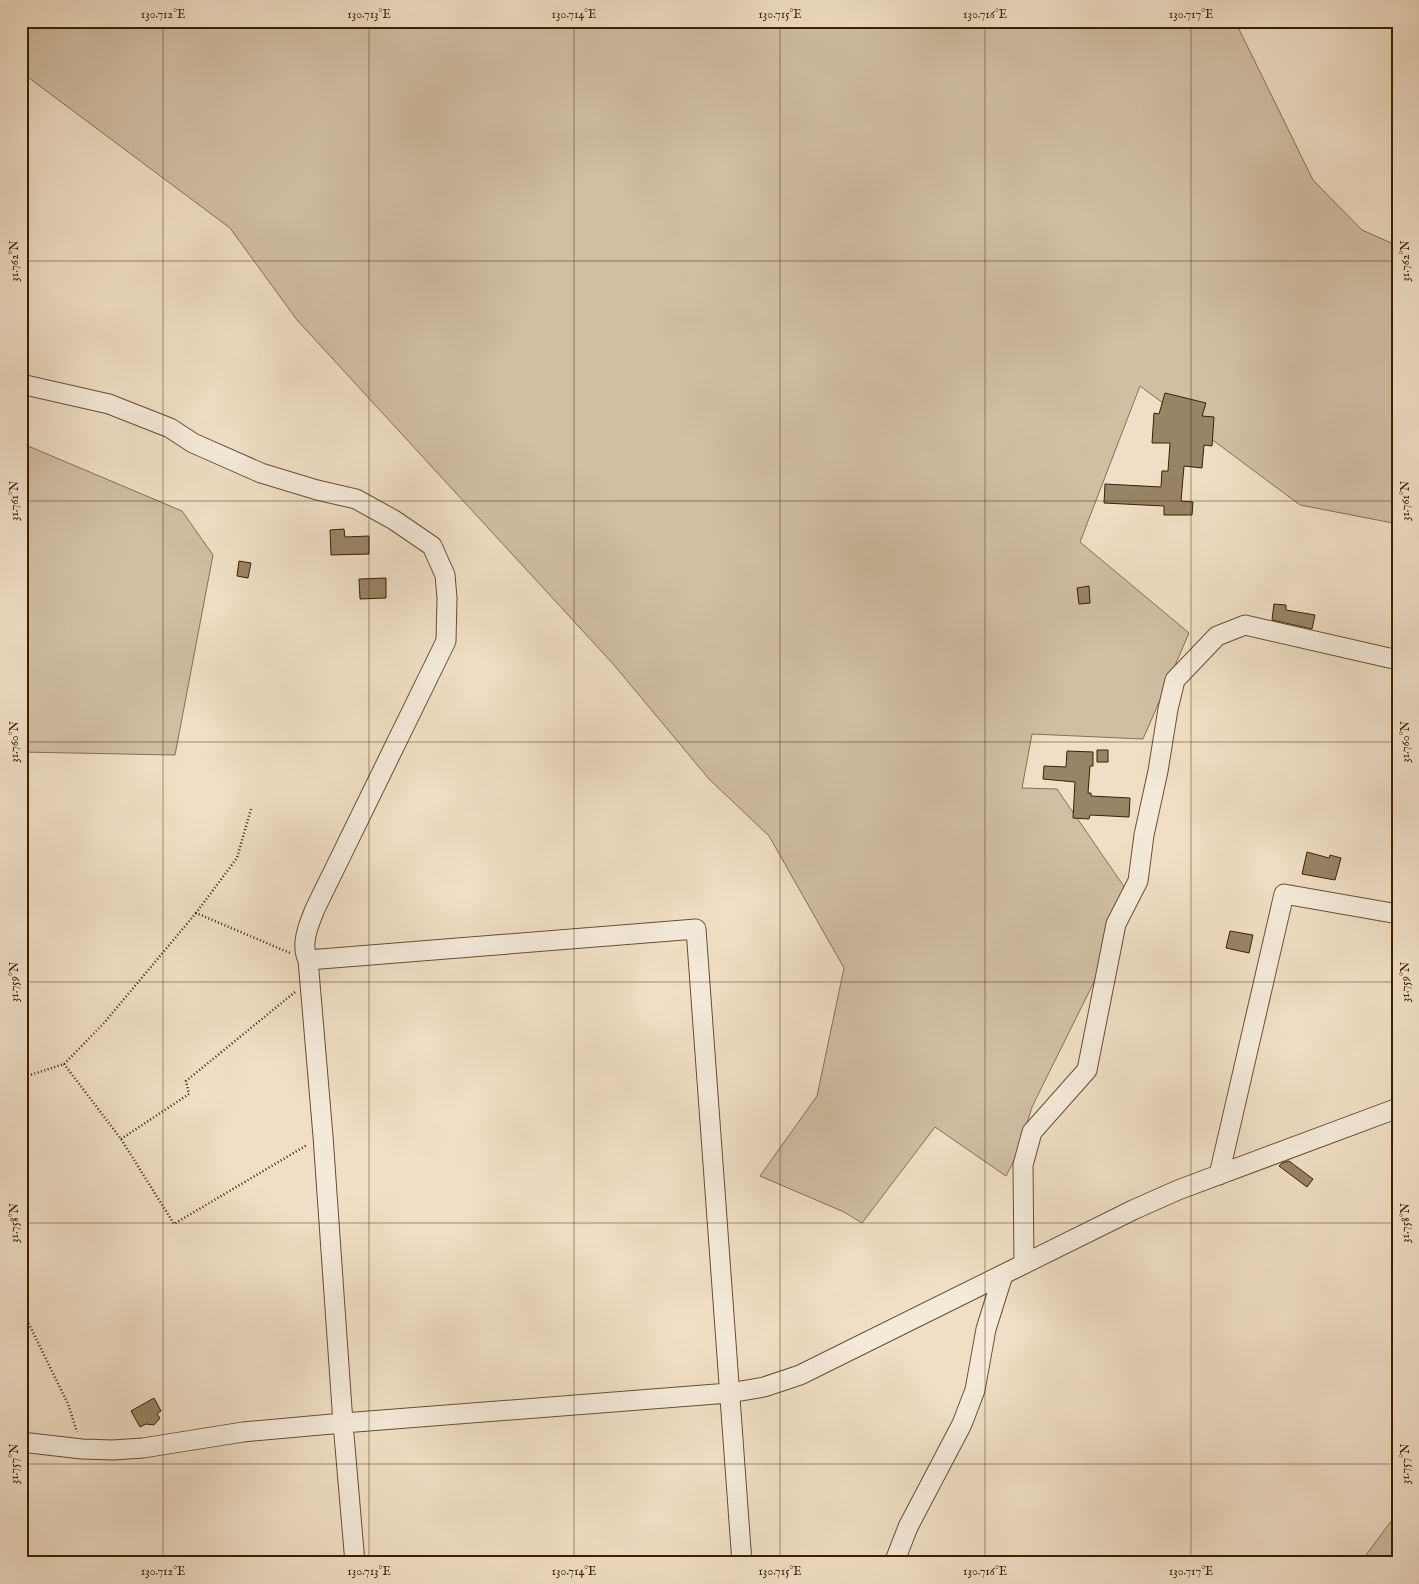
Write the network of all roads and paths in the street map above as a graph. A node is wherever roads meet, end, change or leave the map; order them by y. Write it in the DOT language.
graph roads {
  1 [pos="21,384"];
  2 [pos="1398,660"];
  3 [pos="251,809"];
  4 [pos="196,913"];
  5 [pos="1398,914"];
  6 [pos="308,960"];
  7 [pos="309,980"];
  8 [pos="64,1064"];
  9 [pos="21,1078"];
  10 [pos="1398,1108"];
  11 [pos="323,1136"];
  12 [pos="121,1139"];
  13 [pos="1219,1175"];
  14 [pos="1024,1264"];
  15 [pos="1003,1275"];
  16 [pos="21,1300"];
  17 [pos="729,1394"];
  18 [pos="343,1423"];
  19 [pos="21,1442"];
  20 [pos="82,1449"];
  21 [pos="355,1563"];
  22 [pos="742,1563"];
  23 [pos="894,1563"];
  1 -- 6 [label="street"];
  2 -- 14 [label="street"];
  3 -- 4 [label="path"];
  4 -- 6 [label="path"];
  4 -- 8 [label="path"];
  5 -- 13 [label="street"];
  6 -- 7 [label="street"];
  6 -- 17 [label="street"];
  7 -- 11 [label="street"];
  7 -- 12 [label="path"];
  8 -- 9 [label="path"];
  8 -- 12 [label="path"];
  10 -- 13 [label="street"];
  11 -- 12 [label="path"];
  11 -- 18 [label="street"];
  13 -- 14 [label="street"];
  14 -- 15 [label="street"];
  15 -- 17 [label="street"];
  15 -- 23 [label="street"];
  16 -- 20 [label="path"];
  17 -- 18 [label="street"];
  17 -- 22 [label="street"];
  18 -- 20 [label="street"];
  18 -- 21 [label="street"];
  19 -- 20 [label="street"];
}
